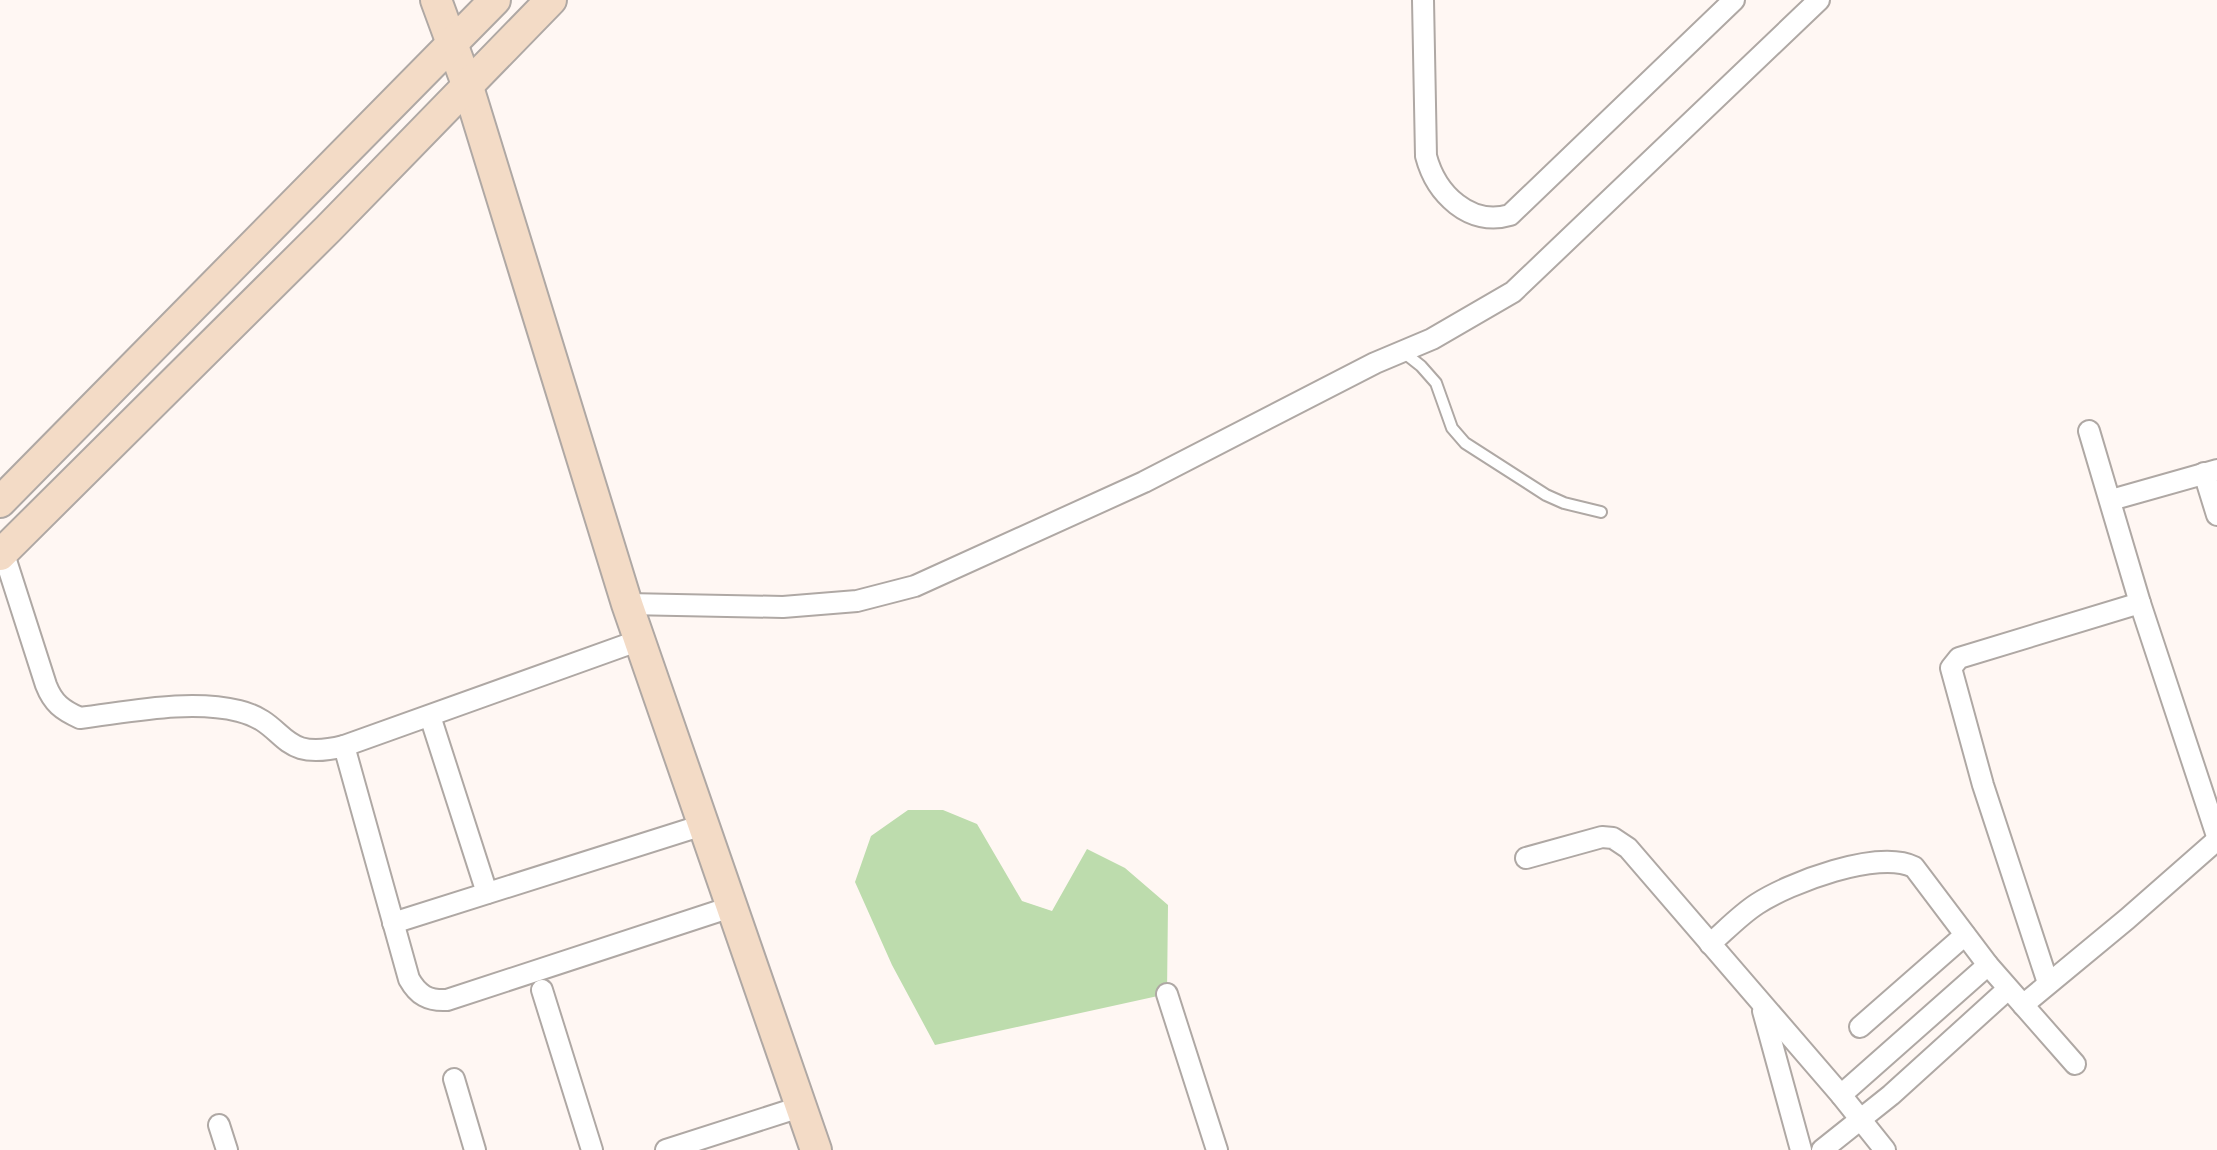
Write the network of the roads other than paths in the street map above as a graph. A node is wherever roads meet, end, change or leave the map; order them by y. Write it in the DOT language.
graph roads {
  1 [pos="436,0"];
  2 [pos="495,0"];
  3 [pos="551,0"];
  4 [pos="1423,0"];
  5 [pos="1734,0"];
  6 [pos="1819,0"];
  7 [pos="452,45"];
  8 [pos="468,87"];
  9 [pos="1402,351"];
  10 [pos="2089,431"];
  11 [pos="2211,472"];
  12 [pos="2111,500"];
  13 [pos="0,502"];
  14 [pos="1601,512"];
  15 [pos="2217,515"];
  16 [pos="2,553"];
  17 [pos="2140,603"];
  18 [pos="627,604"];
  19 [pos="640,640"];
  20 [pos="430,716"];
  21 [pos="344,746"];
  22 [pos="703,825"];
  23 [pos="2217,838"];
  24 [pos="1526,858"];
  25 [pos="487,893"];
  26 [pos="731,907"];
  27 [pos="393,923"];
  28 [pos="1965,935"];
  29 [pos="1710,944"];
  30 [pos="1988,965"];
  31 [pos="2048,983"];
  32 [pos="2008,989"];
  33 [pos="542,990"];
  34 [pos="1167,994"];
  35 [pos="1761,1004"];
  36 [pos="2023,1005"];
  37 [pos="1860,1027"];
  38 [pos="2075,1064"];
  39 [pos="454,1079"];
  40 [pos="1841,1095"];
  41 [pos="800,1107"];
  42 [pos="1860,1119"];
  43 [pos="219,1125"];
  44 [pos="227,1150"];
  45 [pos="475,1150"];
  46 [pos="592,1150"];
  47 [pos="666,1150"];
  48 [pos="816,1150"];
  49 [pos="1217,1150"];
  50 [pos="1801,1150"];
  51 [pos="1822,1150"];
  52 [pos="1885,1150"];
  1 -- 7 [label="street"];
  2 -- 7 [label="street"];
  3 -- 8 [label="street"];
  4 -- 5 [label="street"];
  6 -- 9 [label="street"];
  7 -- 8 [label="street"];
  7 -- 13 [label="street"];
  8 -- 16 [label="street"];
  8 -- 18 [label="street"];
  9 -- 14 [label="lane"];
  9 -- 18 [label="street"];
  10 -- 12 [label="street"];
  11 -- 12 [label="street"];
  11 -- 15 [label="street"];
  12 -- 17 [label="street"];
  16 -- 21 [label="street"];
  17 -- 23 [label="street"];
  17 -- 31 [label="street"];
  18 -- 19 [label="street"];
  19 -- 20 [label="street"];
  19 -- 22 [label="street"];
  20 -- 21 [label="street"];
  20 -- 25 [label="street"];
  21 -- 27 [label="street"];
  22 -- 25 [label="street"];
  22 -- 26 [label="street"];
  23 -- 31 [label="street"];
  24 -- 29 [label="street"];
  25 -- 27 [label="street"];
  26 -- 27 [label="street"];
  26 -- 41 [label="street"];
  28 -- 29 [label="street"];
  28 -- 30 [label="street"];
  28 -- 37 [label="street"];
  29 -- 35 [label="street"];
  30 -- 32 [label="street"];
  30 -- 40 [label="street"];
  31 -- 36 [label="street"];
  32 -- 36 [label="street"];
  32 -- 42 [label="street"];
  33 -- 46 [label="street"];
  34 -- 49 [label="street"];
  35 -- 40 [label="street"];
  35 -- 50 [label="street"];
  36 -- 38 [label="street"];
  39 -- 45 [label="street"];
  40 -- 42 [label="street"];
  41 -- 47 [label="street"];
  41 -- 48 [label="street"];
  42 -- 51 [label="street"];
  42 -- 52 [label="street"];
  43 -- 44 [label="street"];
}
